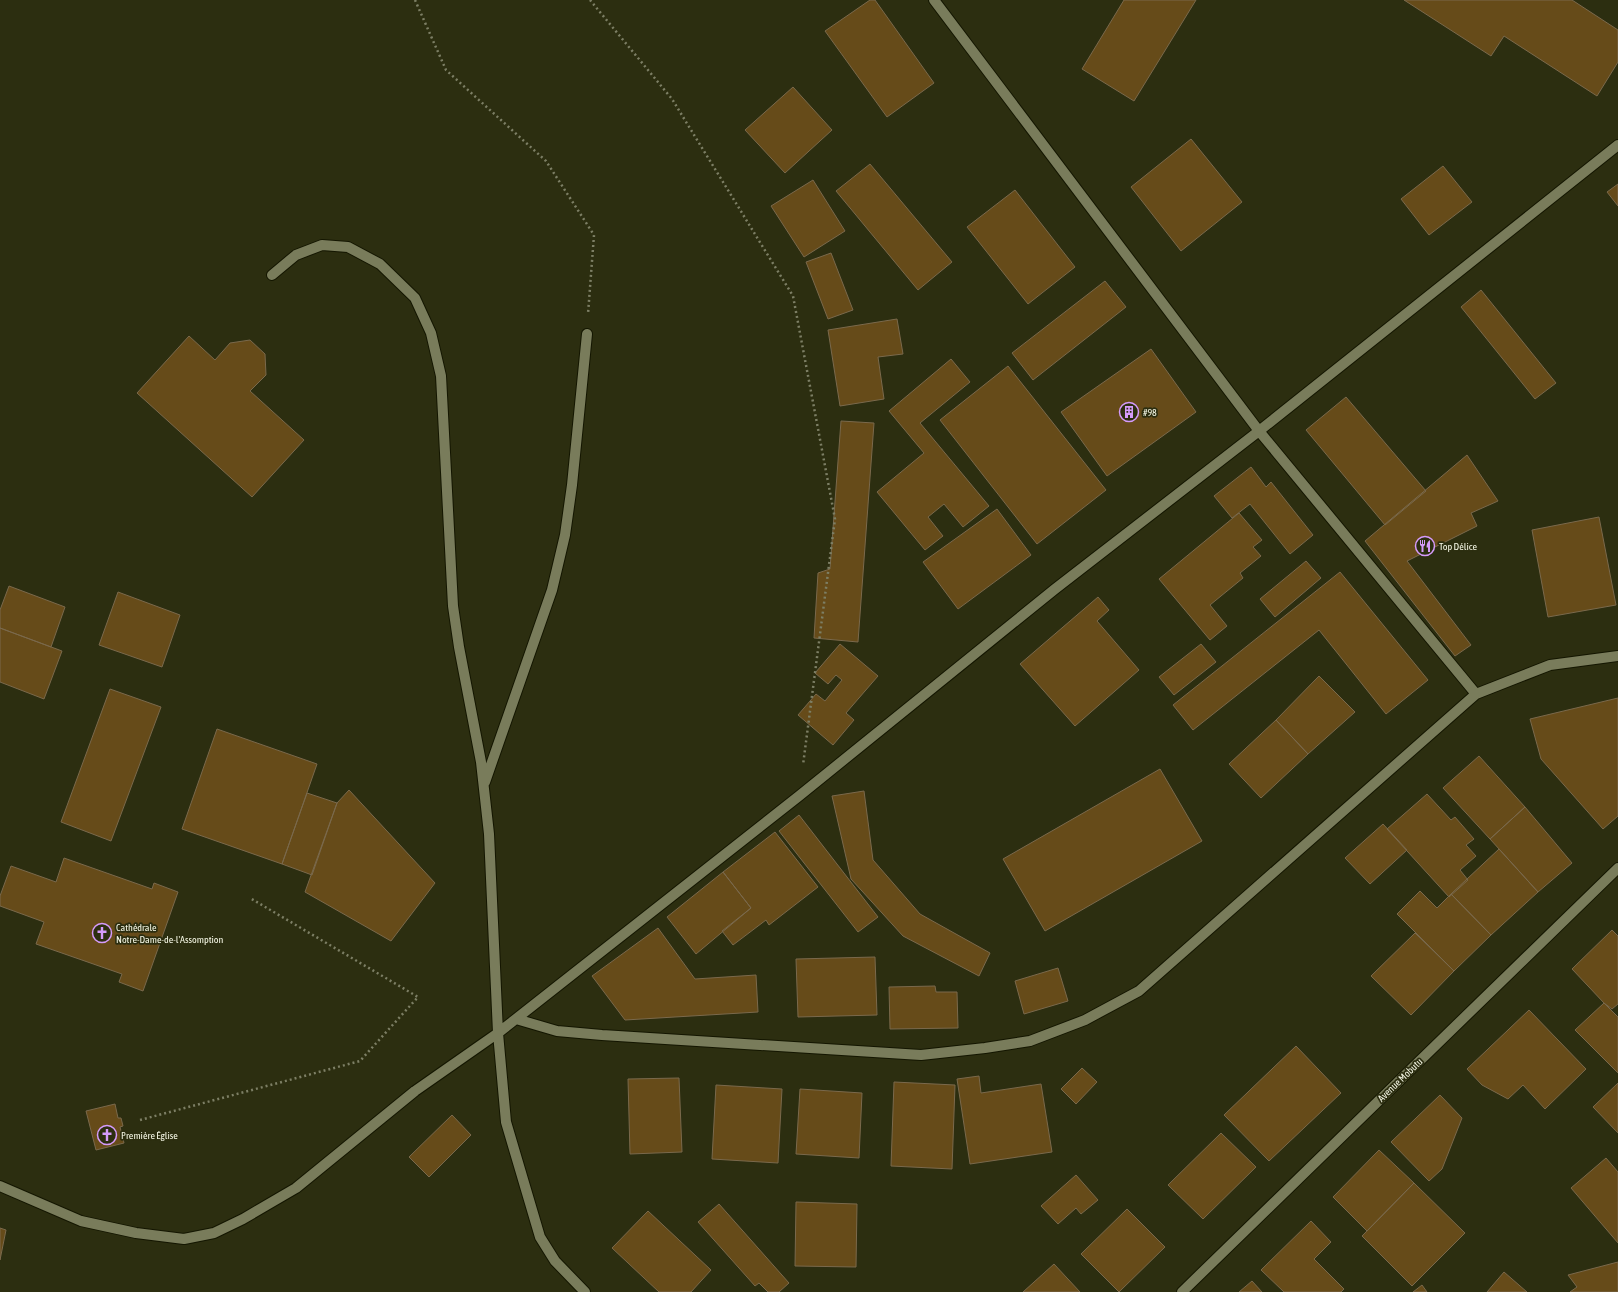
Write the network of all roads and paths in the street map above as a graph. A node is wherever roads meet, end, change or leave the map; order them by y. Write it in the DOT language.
graph roads {
  1 [pos="416,0"];
  2 [pos="590,0"];
  3 [pos="934,0"];
  4 [pos="1618,145"];
  5 [pos="272,275"];
  6 [pos="587,334"];
  7 [pos="1259,431"];
  8 [pos="1618,656"];
  9 [pos="1476,694"];
  10 [pos="484,786"];
  11 [pos="799,796"];
  12 [pos="1618,868"];
  13 [pos="250,898"];
  14 [pos="516,1019"];
  15 [pos="498,1033"];
  16 [pos="140,1120"];
  17 [pos="0,1186"];
  18 [pos="585,1292"];
  19 [pos="1182,1292"];
  1 -- 6 [label="path"];
  2 -- 11 [label="path"];
  3 -- 7 [label="street"];
  4 -- 7 [label="street"];
  5 -- 10 [label="street"];
  6 -- 10 [label="street"];
  7 -- 9 [label="street"];
  7 -- 11 [label="street"];
  8 -- 9 [label="street"];
  9 -- 14 [label="street"];
  10 -- 15 [label="street"];
  11 -- 14 [label="street"];
  12 -- 19 [label="street, Avenue Mobutu"];
  13 -- 16 [label="path"];
  14 -- 15 [label="street"];
  15 -- 17 [label="street"];
  15 -- 18 [label="street"];
}
